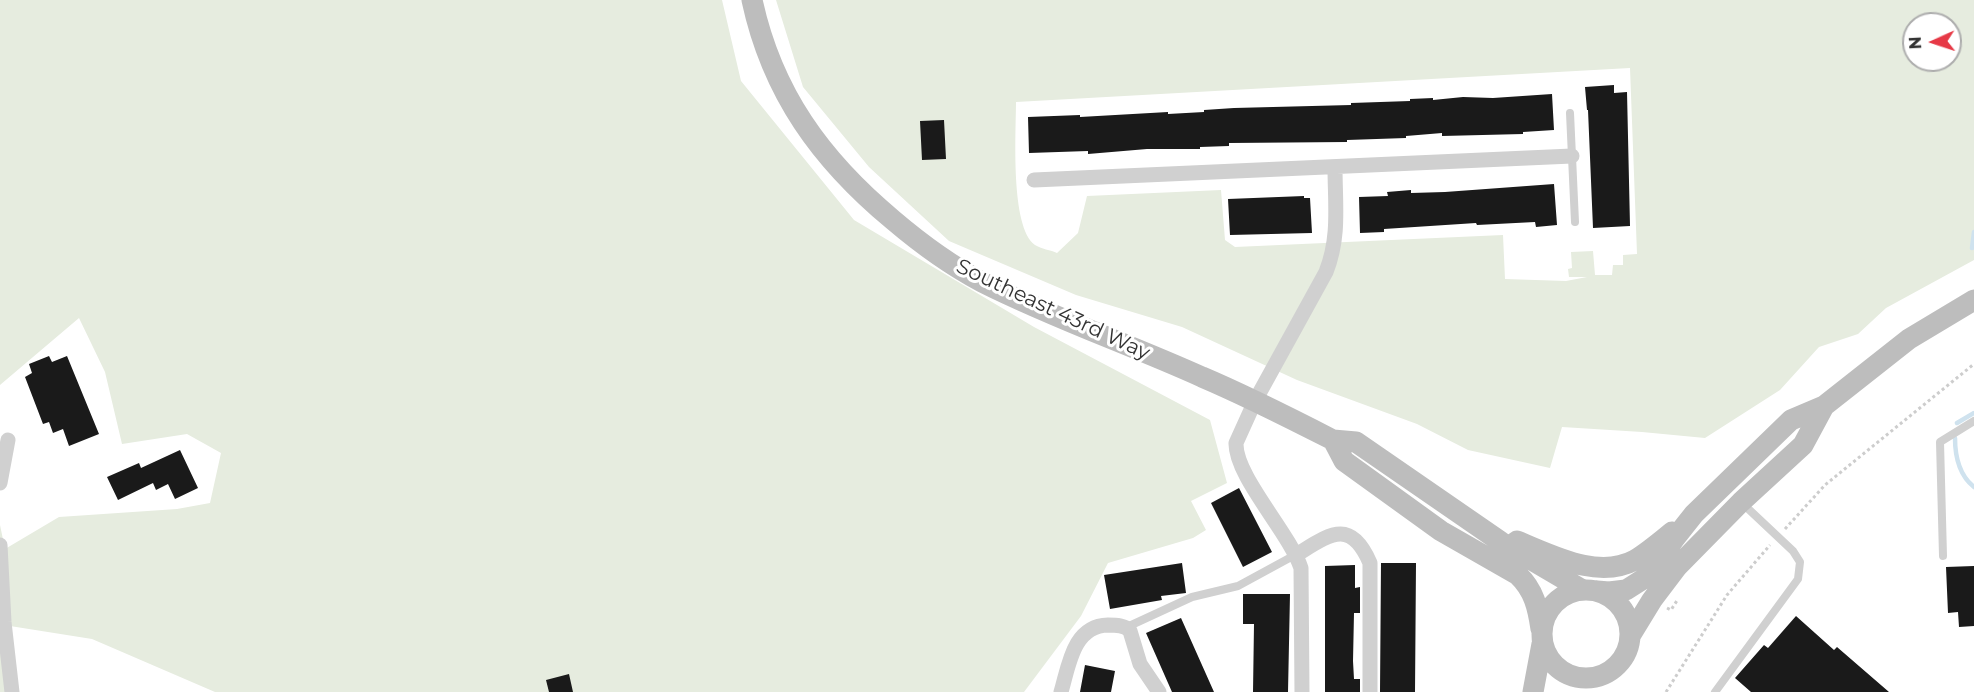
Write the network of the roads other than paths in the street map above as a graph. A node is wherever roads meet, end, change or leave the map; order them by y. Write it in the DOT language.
graph roads {
  1 [pos="752,0"];
  2 [pos="1570,113"];
  3 [pos="1572,156"];
  4 [pos="1335,167"];
  5 [pos="1034,180"];
  6 [pos="1575,222"];
  7 [pos="1974,300"];
  8 [pos="1255,401"];
  9 [pos="1824,406"];
  10 [pos="1974,421"];
  11 [pos="8,440"];
  12 [pos="1333,440"];
  13 [pos="0,483"];
  14 [pos="1741,502"];
  15 [pos="1694,514"];
  16 [pos="1478,526"];
  17 [pos="0,545"];
  18 [pos="1296,555"];
  19 [pos="1943,556"];
  20 [pos="1589,590"];
  21 [pos="1127,627"];
  22 [pos="1630,636"];
  23 [pos="1542,637"];
  24 [pos="1572,685"];
  25 [pos="12,692"];
  26 [pos="1060,692"];
  27 [pos="1159,692"];
  28 [pos="1302,692"];
  29 [pos="1370,692"];
  30 [pos="1533,692"];
  31 [pos="1715,692"];
  1 -- 8 [label="main road, Southeast 43rd Way"];
  2 -- 3 [label="lane"];
  3 -- 4 [label="street"];
  3 -- 6 [label="lane"];
  4 -- 5 [label="street"];
  4 -- 8 [label="street"];
  7 -- 9 [label="main road"];
  8 -- 12 [label="main road, Southeast 43rd Way"];
  8 -- 18 [label="street"];
  9 -- 14 [label="main road"];
  9 -- 15 [label="main road"];
  10 -- 19 [label="lane"];
  11 -- 13 [label="street"];
  12 -- 16 [label="main road, Southeast 43rd Way"];
  12 -- 23 [label="main road"];
  14 -- 22 [label="main road"];
  14 -- 31 [label="lane"];
  15 -- 16 [label="main road"];
  15 -- 20 [label="main road"];
  16 -- 20 [label="main road, Southeast 43rd Way"];
  17 -- 25 [label="street"];
  18 -- 21 [label="lane"];
  18 -- 28 [label="street"];
  18 -- 29 [label="street"];
  20 -- 22 [label="main road"];
  20 -- 23 [label="main road"];
  21 -- 26 [label="street"];
  21 -- 27 [label="street"];
  22 -- 24 [label="main road"];
  23 -- 24 [label="main road"];
  23 -- 30 [label="main road"];
}
